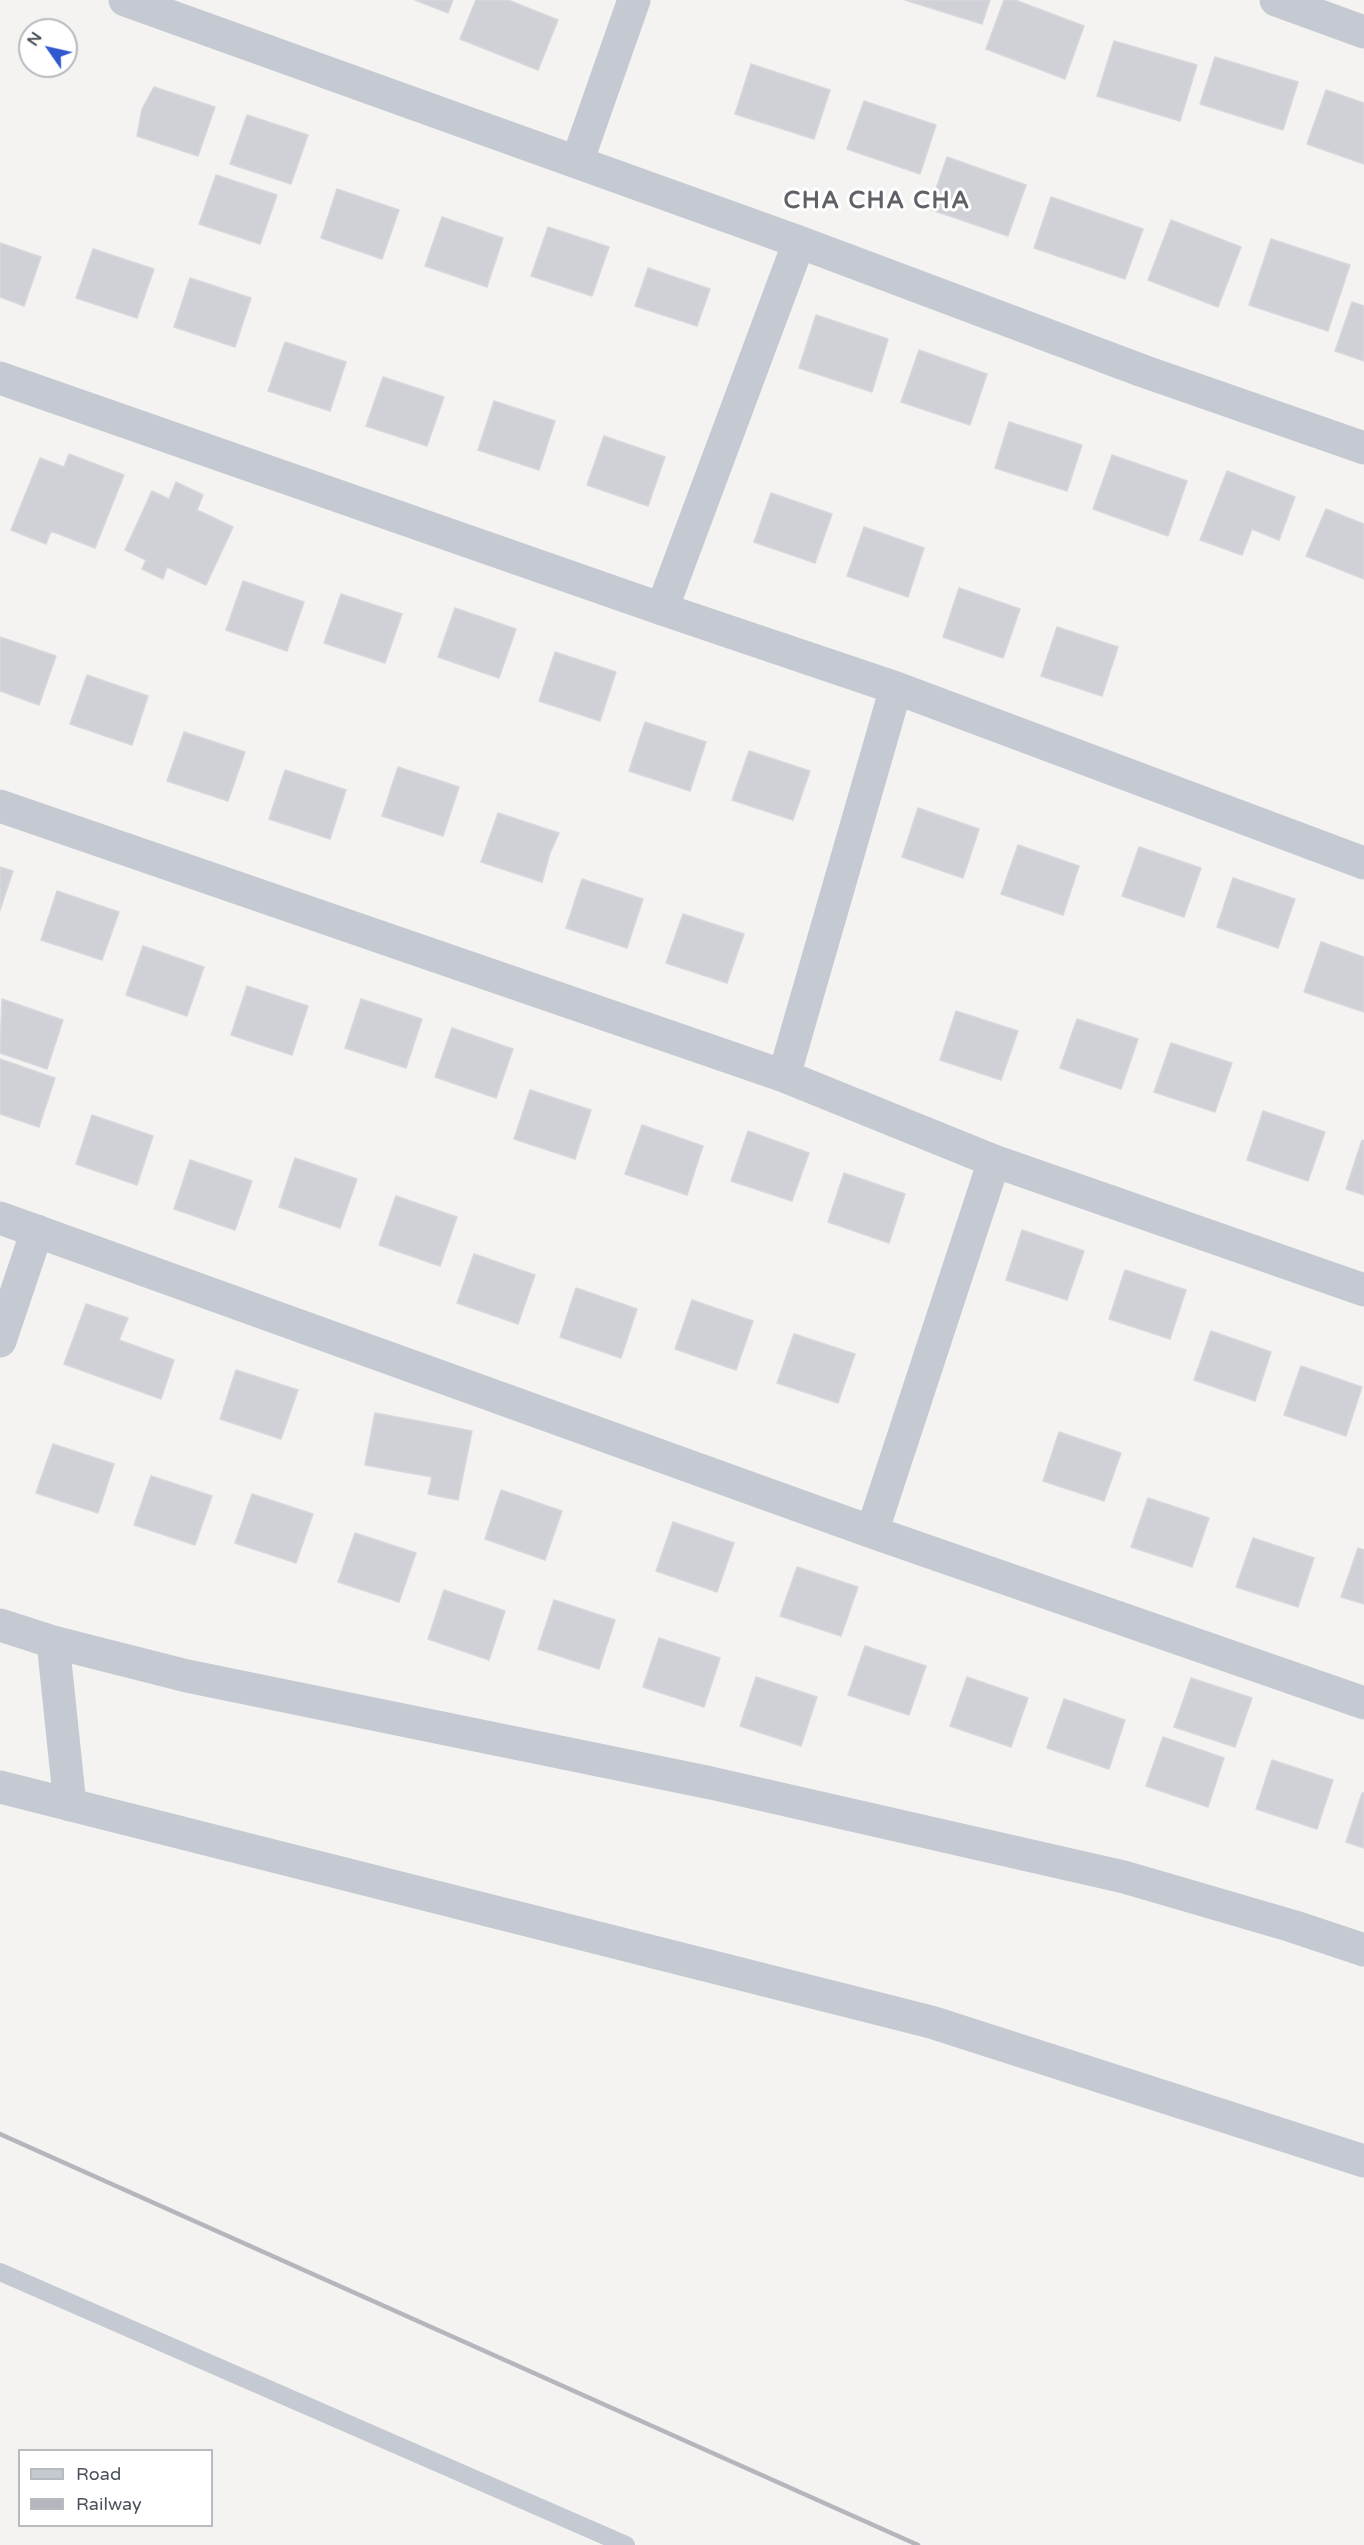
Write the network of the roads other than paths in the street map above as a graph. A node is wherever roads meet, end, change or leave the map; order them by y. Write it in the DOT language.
graph roads {
  1 [pos="124,0"];
  2 [pos="634,0"];
  3 [pos="1276,0"];
  4 [pos="1364,32"];
  5 [pos="577,162"];
  6 [pos="799,242"];
  7 [pos="0,378"];
  8 [pos="1364,448"];
  9 [pos="663,609"];
  10 [pos="896,688"];
  11 [pos="0,806"];
  12 [pos="1364,863"];
  13 [pos="784,1076"];
  14 [pos="994,1161"];
  15 [pos="0,1218"];
  16 [pos="37,1231"];
  17 [pos="1364,1290"];
  18 [pos="0,1341"];
  19 [pos="872,1532"];
  20 [pos="0,1625"];
  21 [pos="53,1642"];
  22 [pos="1364,1703"];
  23 [pos="0,1787"];
  24 [pos="70,1805"];
  25 [pos="1364,1950"];
  26 [pos="1364,2161"];
  27 [pos="0,2272"];
  28 [pos="627,2545"];
  1 -- 5 [label="street"];
  2 -- 5 [label="street"];
  3 -- 4 [label="street"];
  5 -- 6 [label="street"];
  6 -- 8 [label="street"];
  6 -- 9 [label="street"];
  7 -- 9 [label="street"];
  9 -- 10 [label="street"];
  10 -- 12 [label="street"];
  10 -- 13 [label="street"];
  11 -- 13 [label="street"];
  13 -- 14 [label="street"];
  14 -- 17 [label="street"];
  14 -- 19 [label="street"];
  15 -- 16 [label="street"];
  16 -- 18 [label="street"];
  16 -- 19 [label="street"];
  19 -- 22 [label="street"];
  20 -- 21 [label="street"];
  21 -- 24 [label="street"];
  21 -- 25 [label="street"];
  23 -- 24 [label="street"];
  24 -- 26 [label="street"];
  27 -- 28 [label="lane"];
}
